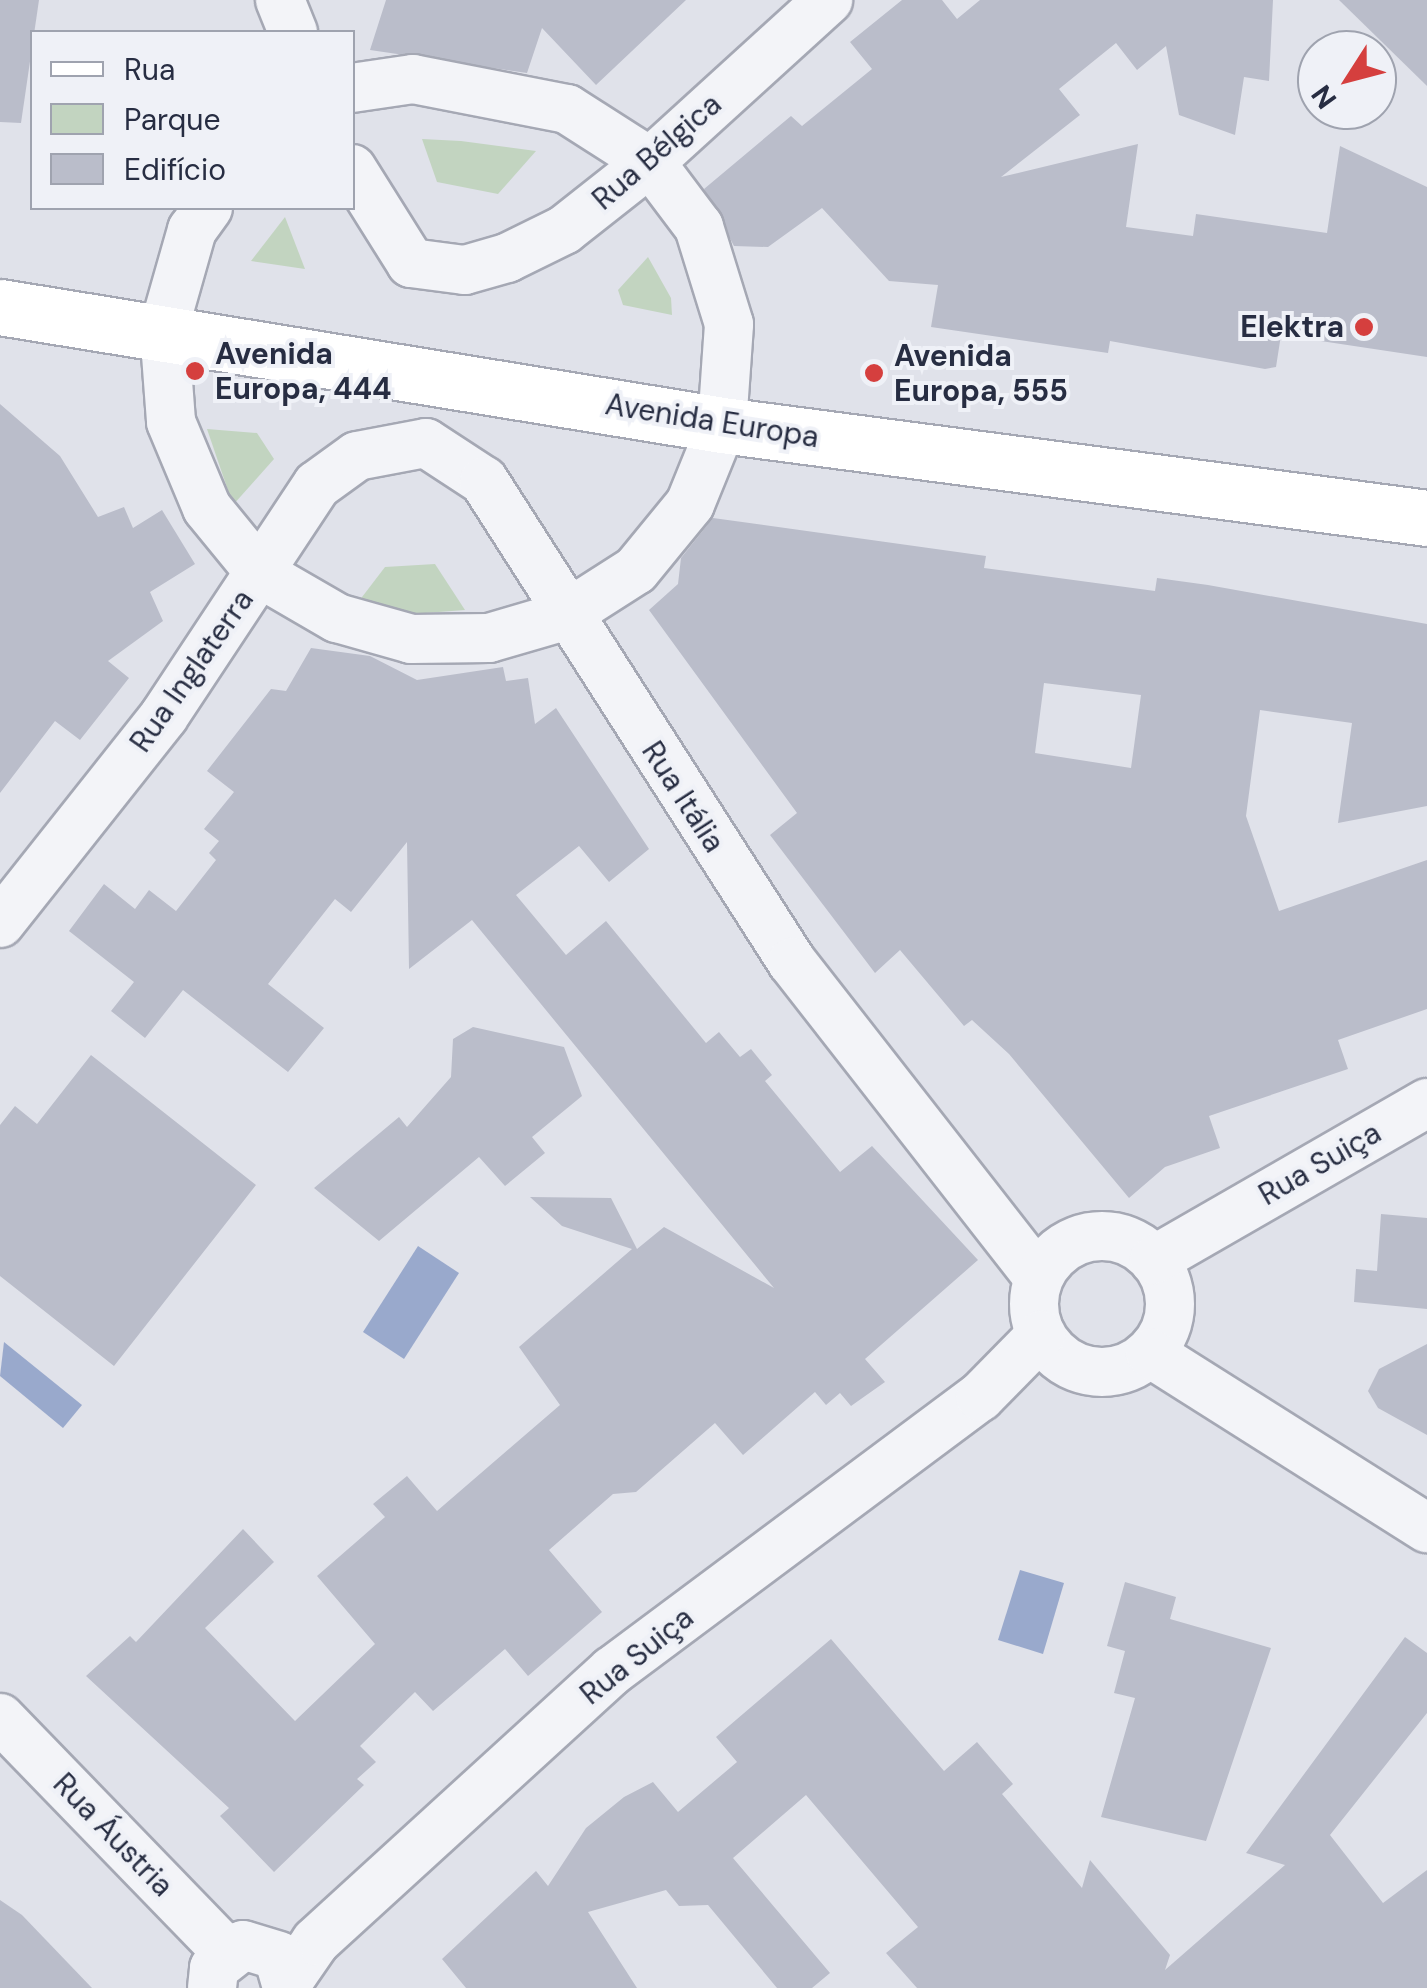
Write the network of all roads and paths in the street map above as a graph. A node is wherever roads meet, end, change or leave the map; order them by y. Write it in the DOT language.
graph roads {
  1 [pos="280,0"];
  2 [pos="828,0"];
  3 [pos="292,30"];
  4 [pos="355,88"];
  5 [pos="650,162"];
  6 [pos="355,174"];
  7 [pos="207,210"];
  8 [pos="0,308"];
  9 [pos="164,328"];
  10 [pos="722,425"];
  11 [pos="397,442"];
  12 [pos="1427,518"];
  13 [pos="261,574"];
  14 [pos="564,616"];
  15 [pos="0,923"];
  16 [pos="1427,1103"];
  17 [pos="1046,1265"];
  18 [pos="1161,1271"];
  19 [pos="1158,1342"];
  20 [pos="1050,1347"];
  21 [pos="1427,1528"];
  22 [pos="0,1718"];
  23 [pos="293,1966"];
  24 [pos="219,1970"];
  1 -- 3 [label="street"];
  2 -- 5 [label="street, Rua Bélgica"];
  4 -- 5 [label="street"];
  5 -- 6 [label="street, Rua Bélgica"];
  5 -- 10 [label="street"];
  7 -- 9 [label="street"];
  8 -- 9 [label="main road, Avenida Europa"];
  9 -- 10 [label="main road, Avenida Europa"];
  9 -- 13 [label="street"];
  10 -- 12 [label="main road, Avenida Europa"];
  10 -- 14 [label="street"];
  11 -- 13 [label="street, Rua Inglaterra"];
  11 -- 14 [label="street, Rua Itália"];
  13 -- 14 [label="street"];
  13 -- 15 [label="street, Rua Inglaterra"];
  14 -- 17 [label="street, Rua Itália"];
  16 -- 18 [label="street, Rua Suiça"];
  17 -- 18 [label="street"];
  17 -- 20 [label="street"];
  18 -- 19 [label="street"];
  19 -- 20 [label="street"];
  19 -- 21 [label="street"];
  20 -- 23 [label="street, Rua Suiça"];
  22 -- 24 [label="street, Rua Áustria"];
  23 -- 24 [label="street"];
}
